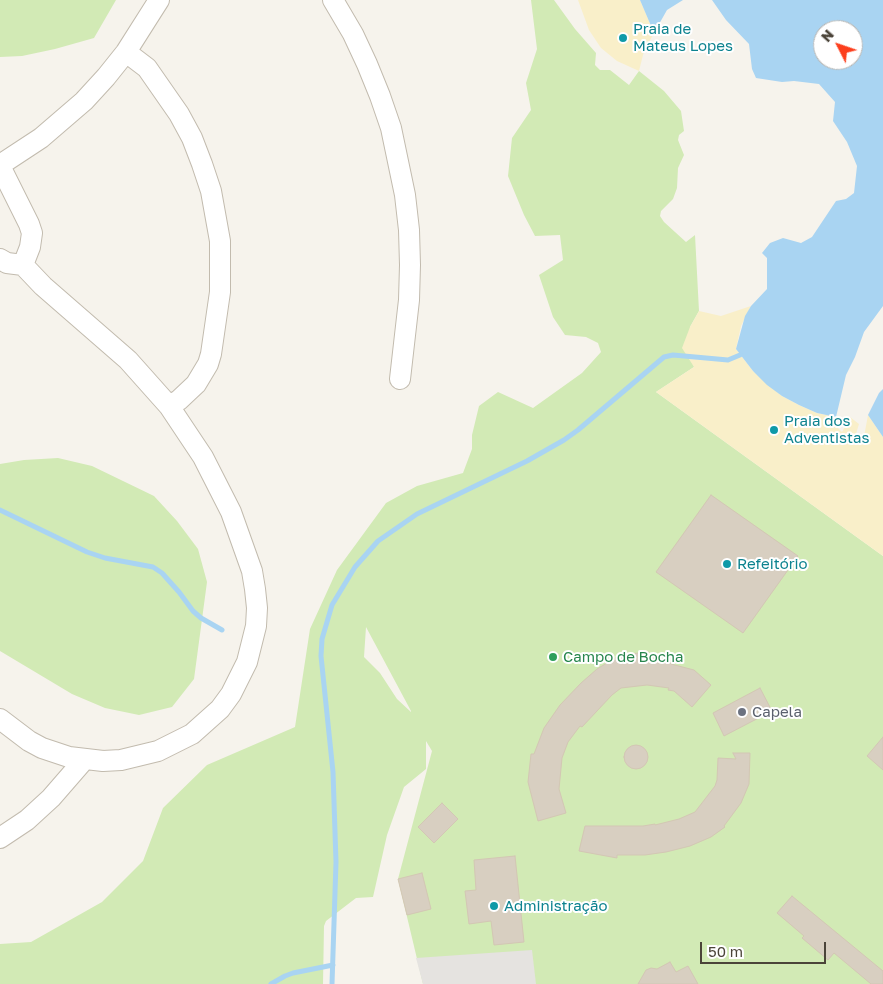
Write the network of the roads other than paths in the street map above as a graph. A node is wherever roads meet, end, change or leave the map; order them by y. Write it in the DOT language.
graph roads {
  1 [pos="159,0"];
  2 [pos="333,0"];
  3 [pos="126,52"];
  4 [pos="0,166"];
  5 [pos="0,259"];
  6 [pos="22,265"];
  7 [pos="400,379"];
  8 [pos="169,406"];
  9 [pos="0,720"];
  10 [pos="84,760"];
  11 [pos="0,838"];
  1 -- 3 [label="street"];
  2 -- 7 [label="street"];
  3 -- 4 [label="street"];
  3 -- 8 [label="street"];
  4 -- 6 [label="street"];
  5 -- 6 [label="street"];
  6 -- 8 [label="street"];
  8 -- 10 [label="street"];
  9 -- 10 [label="street"];
  10 -- 11 [label="street"];
}
